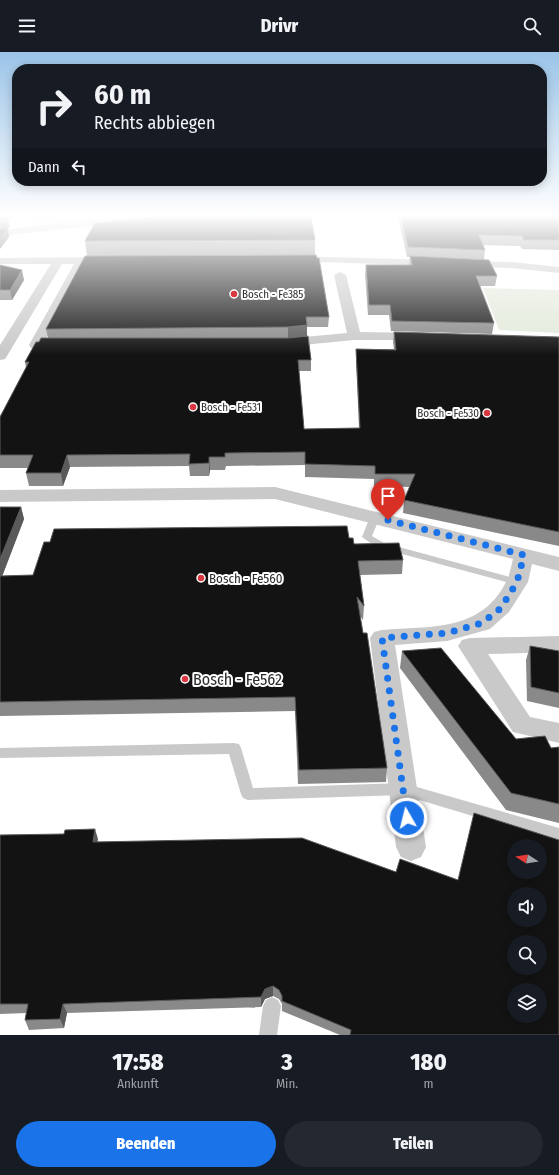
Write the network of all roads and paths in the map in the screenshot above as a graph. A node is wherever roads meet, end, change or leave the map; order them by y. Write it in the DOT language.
graph roads {
  1 [pos="56,263"];
  2 [pos="79,263"];
  3 [pos="338,263"];
  4 [pos="450,263"];
  5 [pos="559,270"];
  6 [pos="354,336"];
  7 [pos="433,338"];
  8 [pos="272,344"];
  9 [pos="76,345"];
  10 [pos="0,356"];
  11 [pos="0,496"];
  12 [pos="375,516"];
  13 [pos="524,555"];
  14 [pos="559,564"];
  15 [pos="517,582"];
  16 [pos="559,644"];
  17 [pos="559,733"];
  18 [pos="0,753"];
  19 [pos="403,789"];
  20 [pos="559,835"];
  21 [pos="411,847"];
  22 [pos="272,1006"];
  23 [pos="268,1035"];
  1 -- 10 [label="street"];
  2 -- 9 [label="street"];
  3 -- 6 [label="street"];
  4 -- 5 [label="street"];
  6 -- 7 [label="street"];
  6 -- 8 [label="street"];
  11 -- 12 [label="street"];
  12 -- 13 [label="street"];
  12 -- 15 [label="lane"];
  13 -- 14 [label="street"];
  13 -- 15 [label="street"];
  15 -- 19 [label="street"];
  16 -- 17 [label="street"];
  18 -- 19 [label="lane"];
  19 -- 20 [label="lane"];
  19 -- 21 [label="street"];
  22 -- 23 [label="lane"];
}
